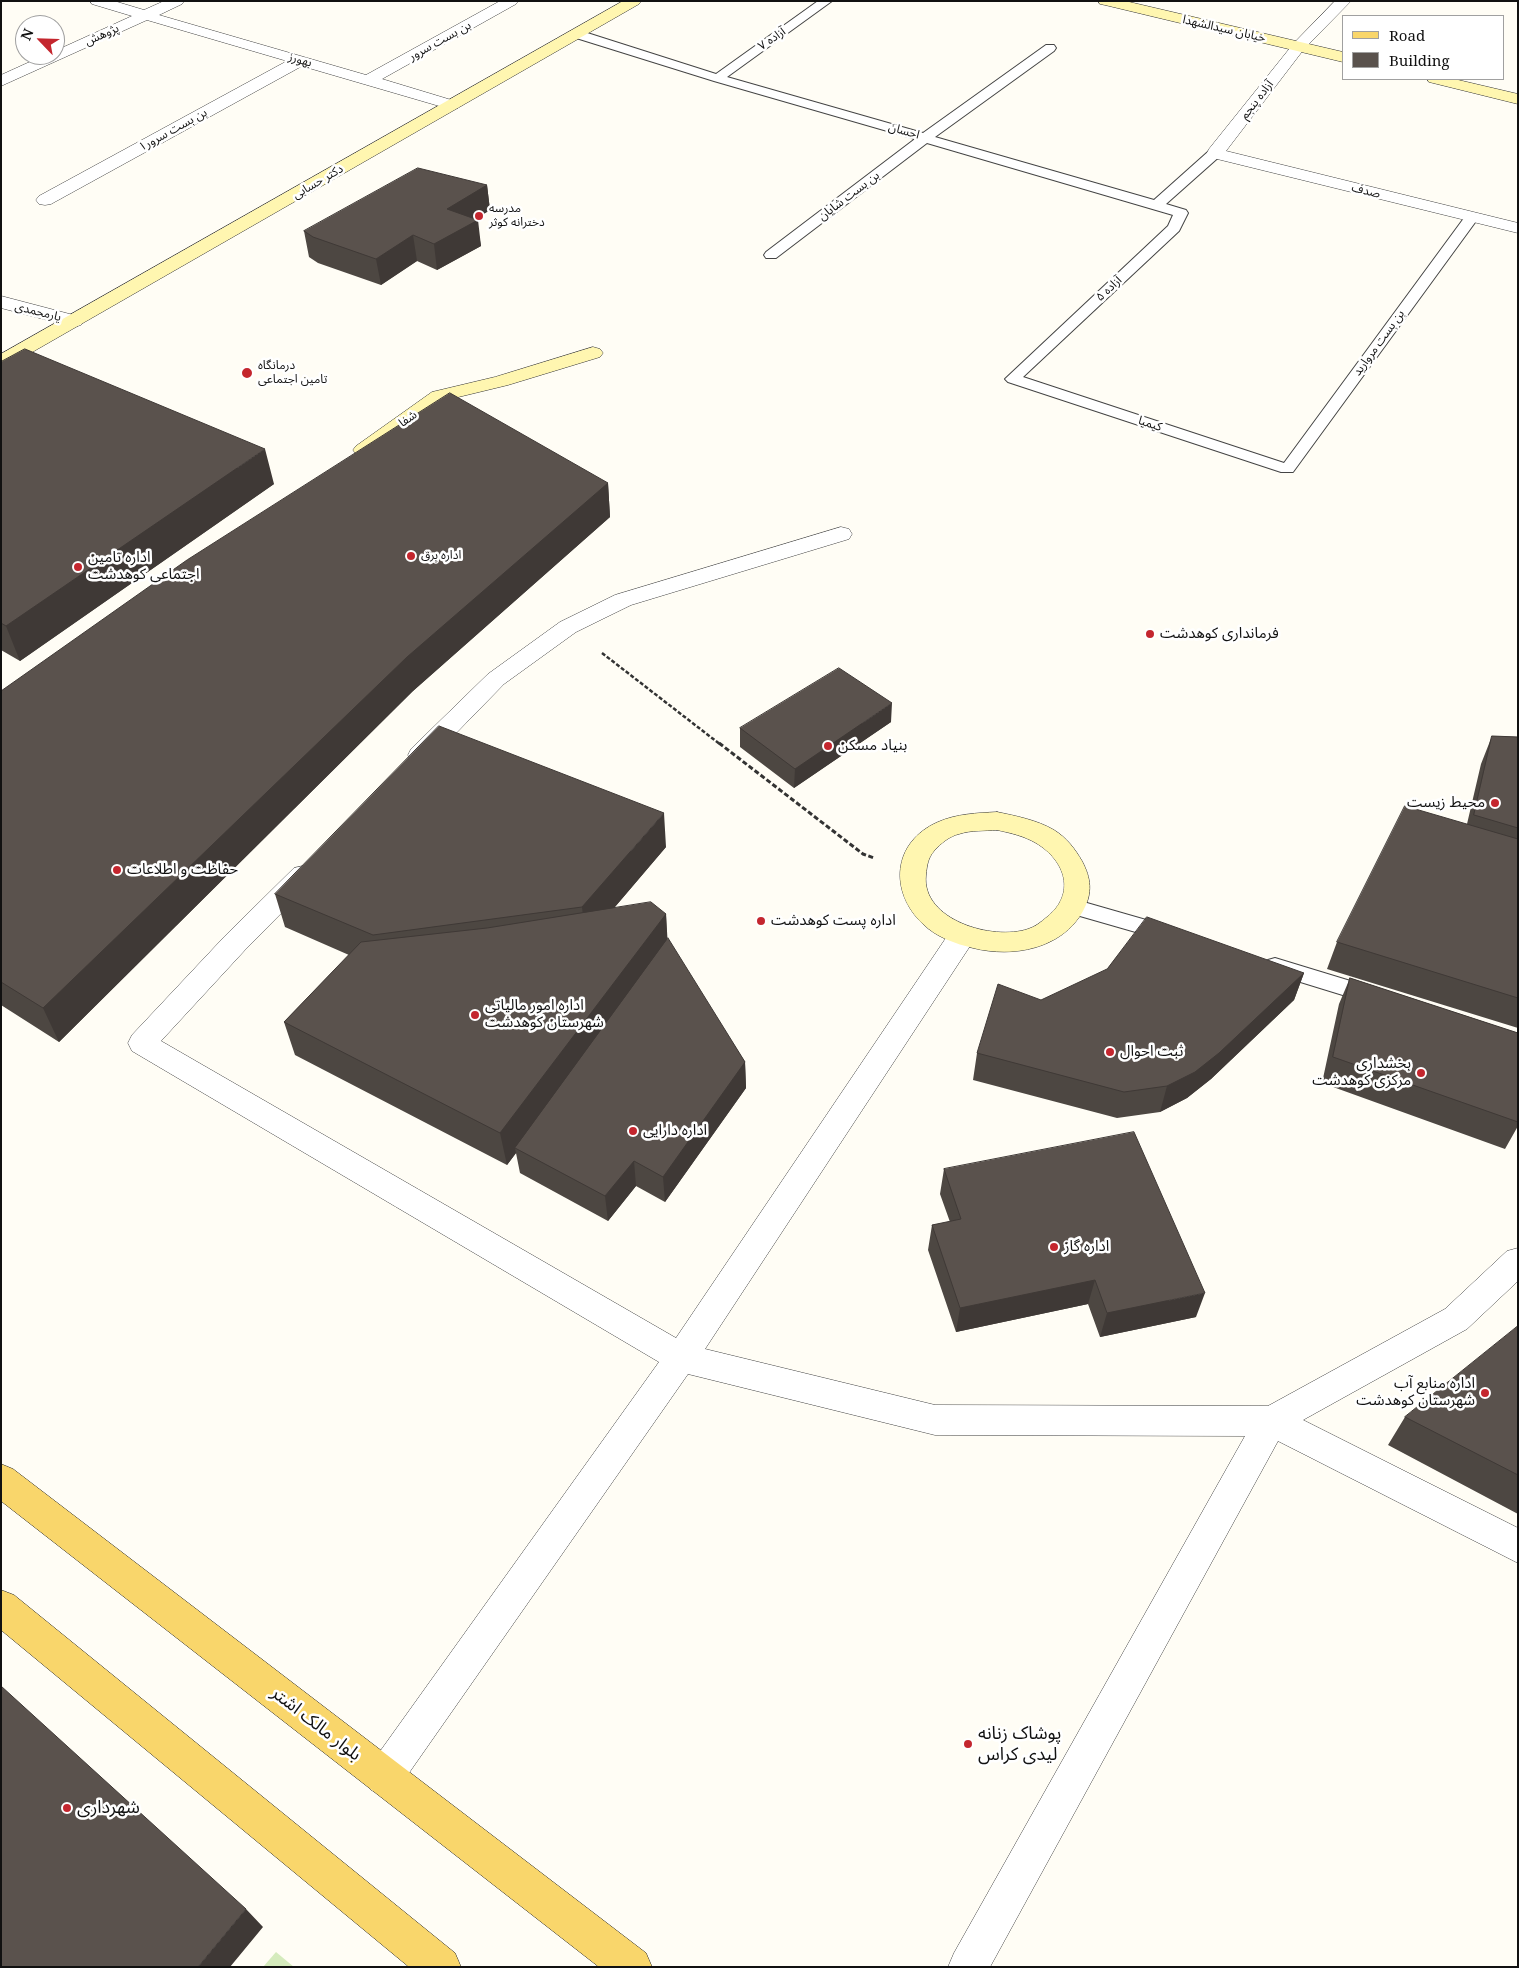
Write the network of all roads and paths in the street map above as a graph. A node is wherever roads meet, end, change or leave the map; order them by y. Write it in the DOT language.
graph roads {
  1 [pos="96,1"];
  2 [pos="177,1"];
  3 [pos="511,1"];
  4 [pos="634,1"];
  5 [pos="826,1"];
  6 [pos="1105,1"];
  7 [pos="1344,1"];
  8 [pos="1127,4"];
  9 [pos="147,15"];
  10 [pos="577,34"];
  11 [pos="1299,46"];
  12 [pos="1050,48"];
  13 [pos="1342,57"];
  14 [pos="301,60"];
  15 [pos="718,78"];
  16 [pos="369,80"];
  17 [pos="1439,80"];
  18 [pos="1,81"];
  19 [pos="1518,99"];
  20 [pos="452,105"];
  21 [pos="926,137"];
  22 [pos="1215,153"];
  23 [pos="45,200"];
  24 [pos="1156,205"];
  25 [pos="1472,217"];
  26 [pos="1518,228"];
  27 [pos="771,255"];
  28 [pos="1,302"];
  29 [pos="74,321"];
  30 [pos="593,353"];
  31 [pos="1,362"];
  32 [pos="1013,379"];
  33 [pos="350,460"];
  34 [pos="1287,469"];
  35 [pos="841,534"];
  36 [pos="568,626"];
  37 [pos="400,776"];
  38 [pos="318,859"];
  39 [pos="911,875"];
  40 [pos="1073,907"];
  41 [pos="962,936"];
  42 [pos="1189,940"];
  43 [pos="1255,960"];
  44 [pos="1386,1001"];
  45 [pos="1518,1261"];
  46 [pos="681,1358"];
  47 [pos="1272,1421"];
  48 [pos="1,1480"];
  49 [pos="1518,1546"];
  50 [pos="1,1607"];
  51 [pos="384,1777"];
  52 [pos="442,1967"];
  53 [pos="632,1967"];
  54 [pos="968,1967"];
  1 -- 9 [label="street, بهورز"];
  2 -- 9 [label="street, پژوهش"];
  3 -- 16 [label="street, بن بست سرور"];
  4 -- 10 [label="street, دکتر حسابی"];
  5 -- 15 [label="lane, آزاده ۷"];
  6 -- 8 [label="street, خیابان سیدالشهدا"];
  7 -- 11 [label="street, آزاده پنجم"];
  8 -- 11 [label="street, خیابان سیدالشهدا"];
  9 -- 14 [label="street, بهورز"];
  9 -- 18 [label="street, پژوهش"];
  10 -- 15 [label="lane, احسان"];
  10 -- 20 [label="street, دکتر حسابی"];
  11 -- 13 [label="street, خیابان سیدالشهدا"];
  11 -- 22 [label="street, آزاده پنجم"];
  12 -- 21 [label="lane, بن بست شایان"];
  14 -- 16 [label="street, بهورز"];
  14 -- 23 [label="street, بن بست سرور۱"];
  15 -- 21 [label="lane, احسان"];
  16 -- 20 [label="street, بهورز"];
  17 -- 19 [label="street"];
  20 -- 29 [label="street, دکتر حسابی"];
  21 -- 24 [label="lane, احسان"];
  21 -- 27 [label="lane, بن بست شایان"];
  22 -- 24 [label="lane"];
  22 -- 25 [label="street, صدف"];
  24 -- 32 [label="lane, آزاده ۵"];
  25 -- 26 [label="street, صدف"];
  25 -- 34 [label="lane, بن بست مروارید"];
  28 -- 29 [label="street, یارمحمدی"];
  29 -- 31 [label="street, دکتر حسابی"];
  30 -- 33 [label="street, شفا"];
  32 -- 34 [label="lane, کیمیا"];
  35 -- 36 [label="street"];
  36 -- 37 [label="street"];
  36 -- 39 [label="path"];
  38 -- 46 [label="street"];
  39 -- 40 [label="street"];
  39 -- 41 [label="street"];
  40 -- 41 [label="street"];
  40 -- 42 [label="lane"];
  41 -- 46 [label="street"];
  43 -- 44 [label="lane"];
  45 -- 47 [label="street"];
  46 -- 47 [label="street"];
  46 -- 51 [label="street"];
  47 -- 49 [label="street"];
  47 -- 54 [label="street"];
  48 -- 51 [label="main road, بلوار مالک اشتر"];
  50 -- 52 [label="main road"];
  51 -- 53 [label="main road, بلوار مالک اشتر"];
}
